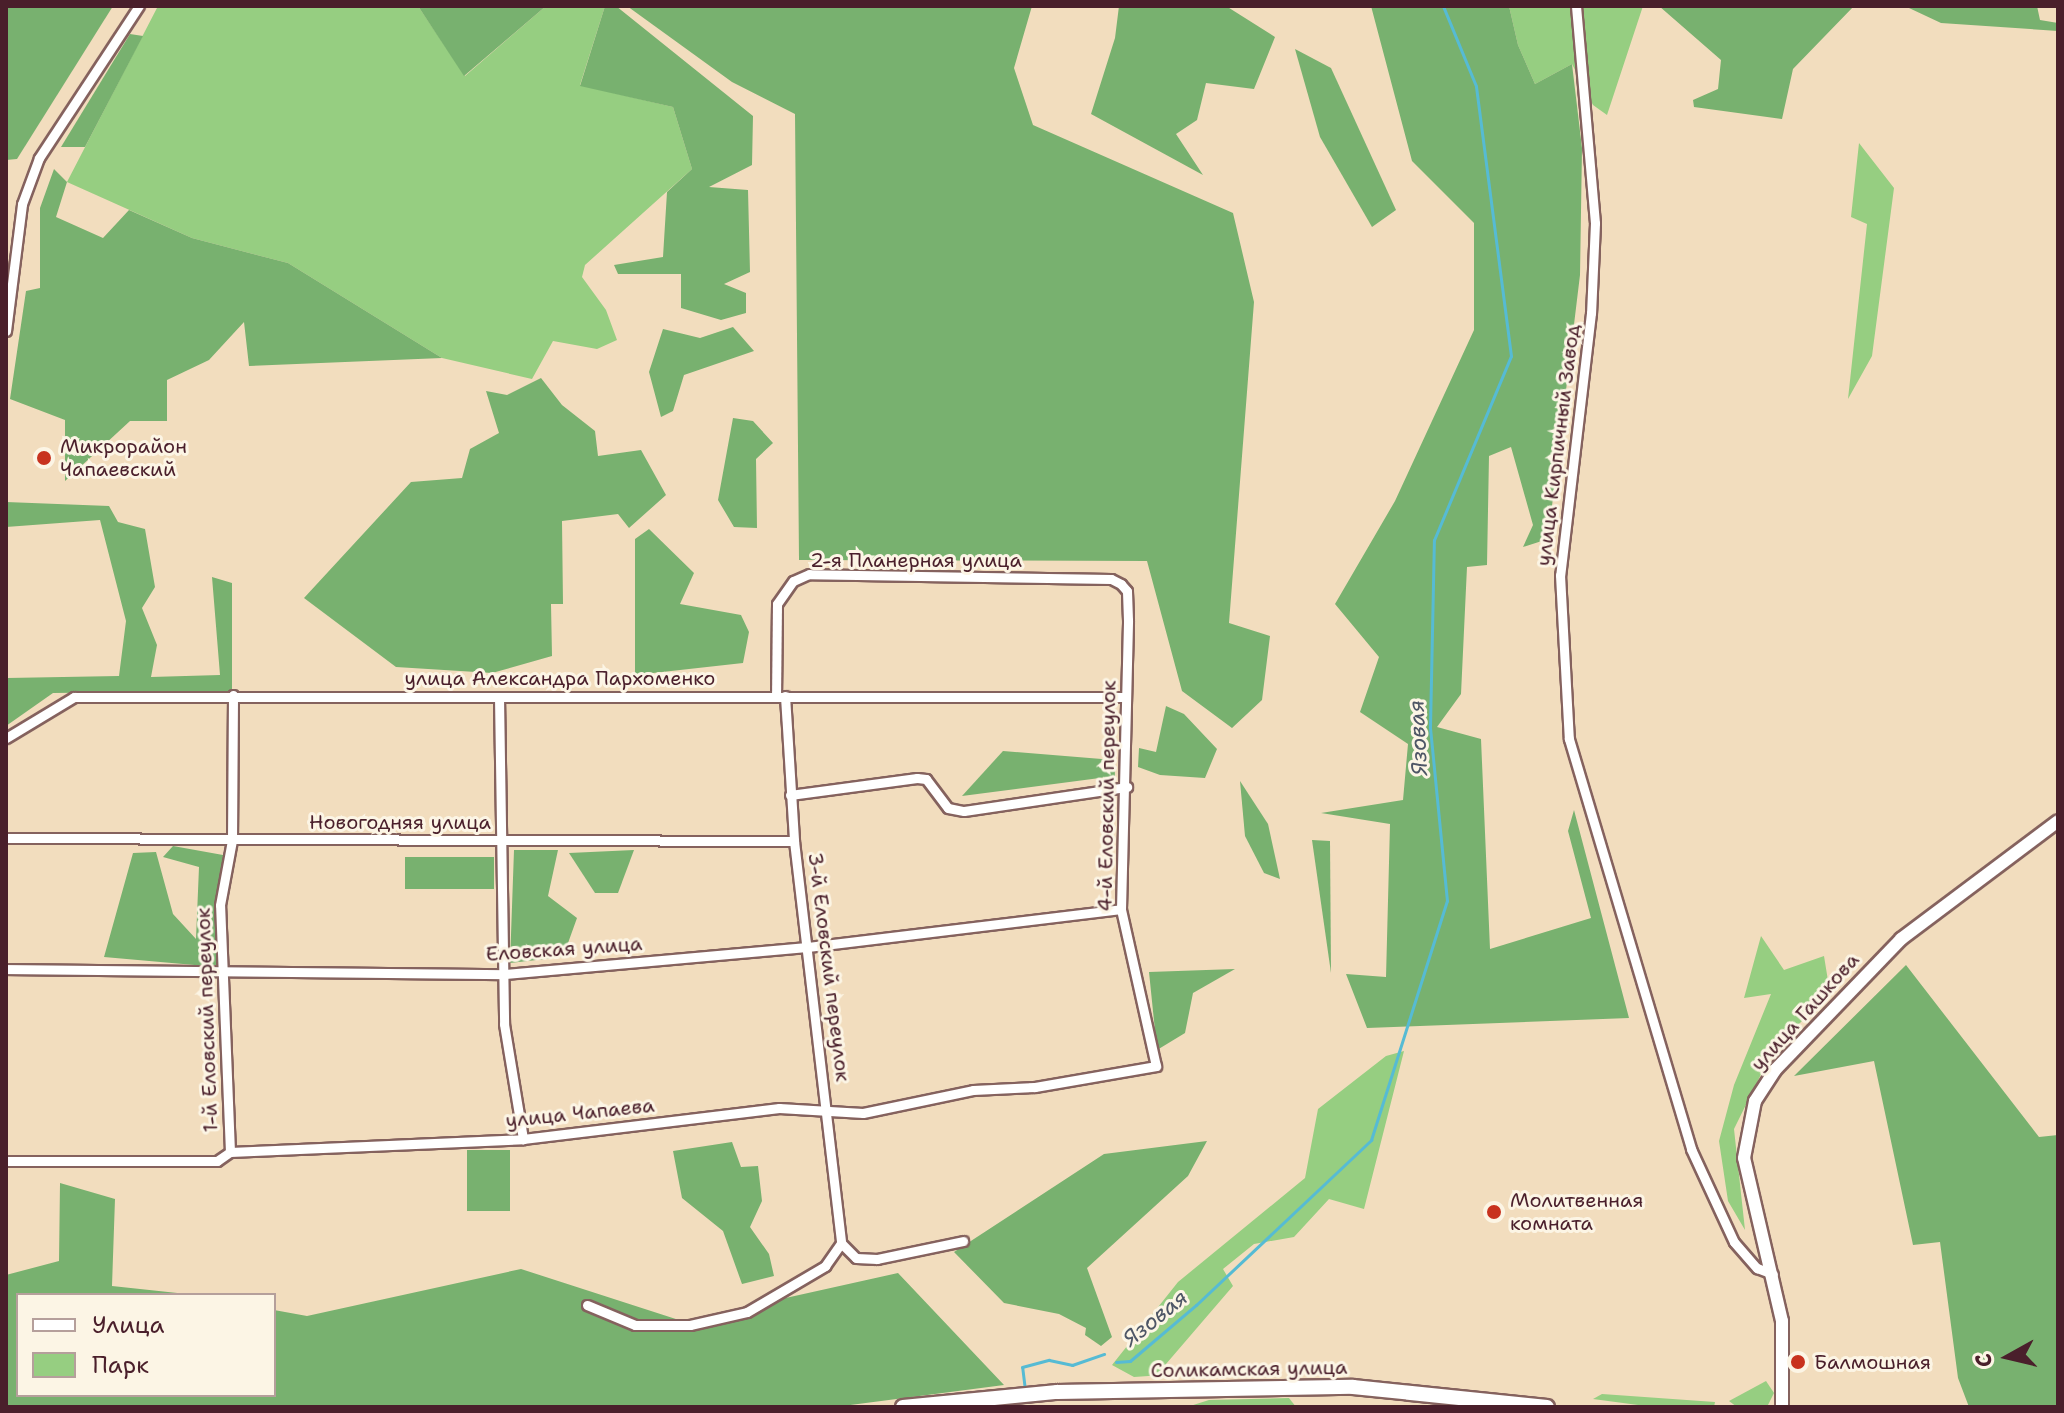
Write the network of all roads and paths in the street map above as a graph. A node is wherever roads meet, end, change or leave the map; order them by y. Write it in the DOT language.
graph roads {
  1 [pos="139,6"];
  2 [pos="1576,6"];
  3 [pos="6,331"];
  4 [pos="1111,579"];
  5 [pos="233,695"];
  6 [pos="780,695"];
  7 [pos="499,697"];
  8 [pos="1125,697"];
  9 [pos="6,738"];
  10 [pos="1127,787"];
  11 [pos="790,795"];
  12 [pos="2058,821"];
  13 [pos="6,838"];
  14 [pos="232,840"];
  15 [pos="502,840"];
  16 [pos="794,841"];
  17 [pos="1121,909"];
  18 [pos="808,947"];
  19 [pos="6,969"];
  20 [pos="504,974"];
  21 [pos="223,975"];
  22 [pos="1156,1066"];
  23 [pos="828,1110"];
  24 [pos="523,1139"];
  25 [pos="230,1152"];
  26 [pos="6,1161"];
  27 [pos="963,1241"];
  28 [pos="841,1243"];
  29 [pos="1773,1274"];
  30 [pos="587,1305"];
  31 [pos="903,1407"];
  32 [pos="1547,1407"];
  33 [pos="1782,1407"];
  1 -- 3 [label="street"];
  2 -- 29 [label="street, улица Кирпичный Завод"];
  4 -- 6 [label="street, 2-я Планерная улица"];
  4 -- 8 [label="street, 4-й Еловский переулок"];
  5 -- 7 [label="street, улица Александра Пархоменко"];
  5 -- 9 [label="street, улица Александра Пархоменко"];
  5 -- 14 [label="street, 1-й Еловский переулок"];
  6 -- 7 [label="street, улица Александра Пархоменко"];
  6 -- 8 [label="street, улица Александра Пархоменко"];
  6 -- 11 [label="street, 3-й Еловский переулок"];
  7 -- 15 [label="street"];
  8 -- 10 [label="street, 4-й Еловский переулок"];
  10 -- 11 [label="street"];
  10 -- 17 [label="street, 4-й Еловский переулок"];
  11 -- 16 [label="street, 3-й Еловский переулок"];
  12 -- 29 [label="street, улица Гашкова"];
  13 -- 14 [label="street, Новогодняя улица"];
  14 -- 15 [label="street, Новогодняя улица"];
  14 -- 21 [label="street, 1-й Еловский переулок"];
  15 -- 16 [label="street, Новогодняя улица"];
  15 -- 20 [label="street"];
  16 -- 18 [label="street, 3-й Еловский переулок"];
  17 -- 18 [label="street, Еловская улица"];
  17 -- 22 [label="street, 4-й Еловский переулок"];
  18 -- 20 [label="street, Еловская улица"];
  18 -- 23 [label="street, 3-й Еловский переулок"];
  19 -- 21 [label="street, Еловская улица"];
  20 -- 21 [label="street, Еловская улица"];
  20 -- 24 [label="street"];
  21 -- 25 [label="street, 1-й Еловский переулок"];
  22 -- 23 [label="street, улица Чапаева"];
  23 -- 24 [label="street, улица Чапаева"];
  23 -- 28 [label="street, 3-й Еловский переулок"];
  24 -- 25 [label="street, улица Чапаева"];
  25 -- 26 [label="street, улица Чапаева"];
  27 -- 28 [label="street"];
  28 -- 30 [label="street"];
  29 -- 33 [label="street, улица Гашкова"];
  31 -- 32 [label="main road, Соликамская улица"];
}
